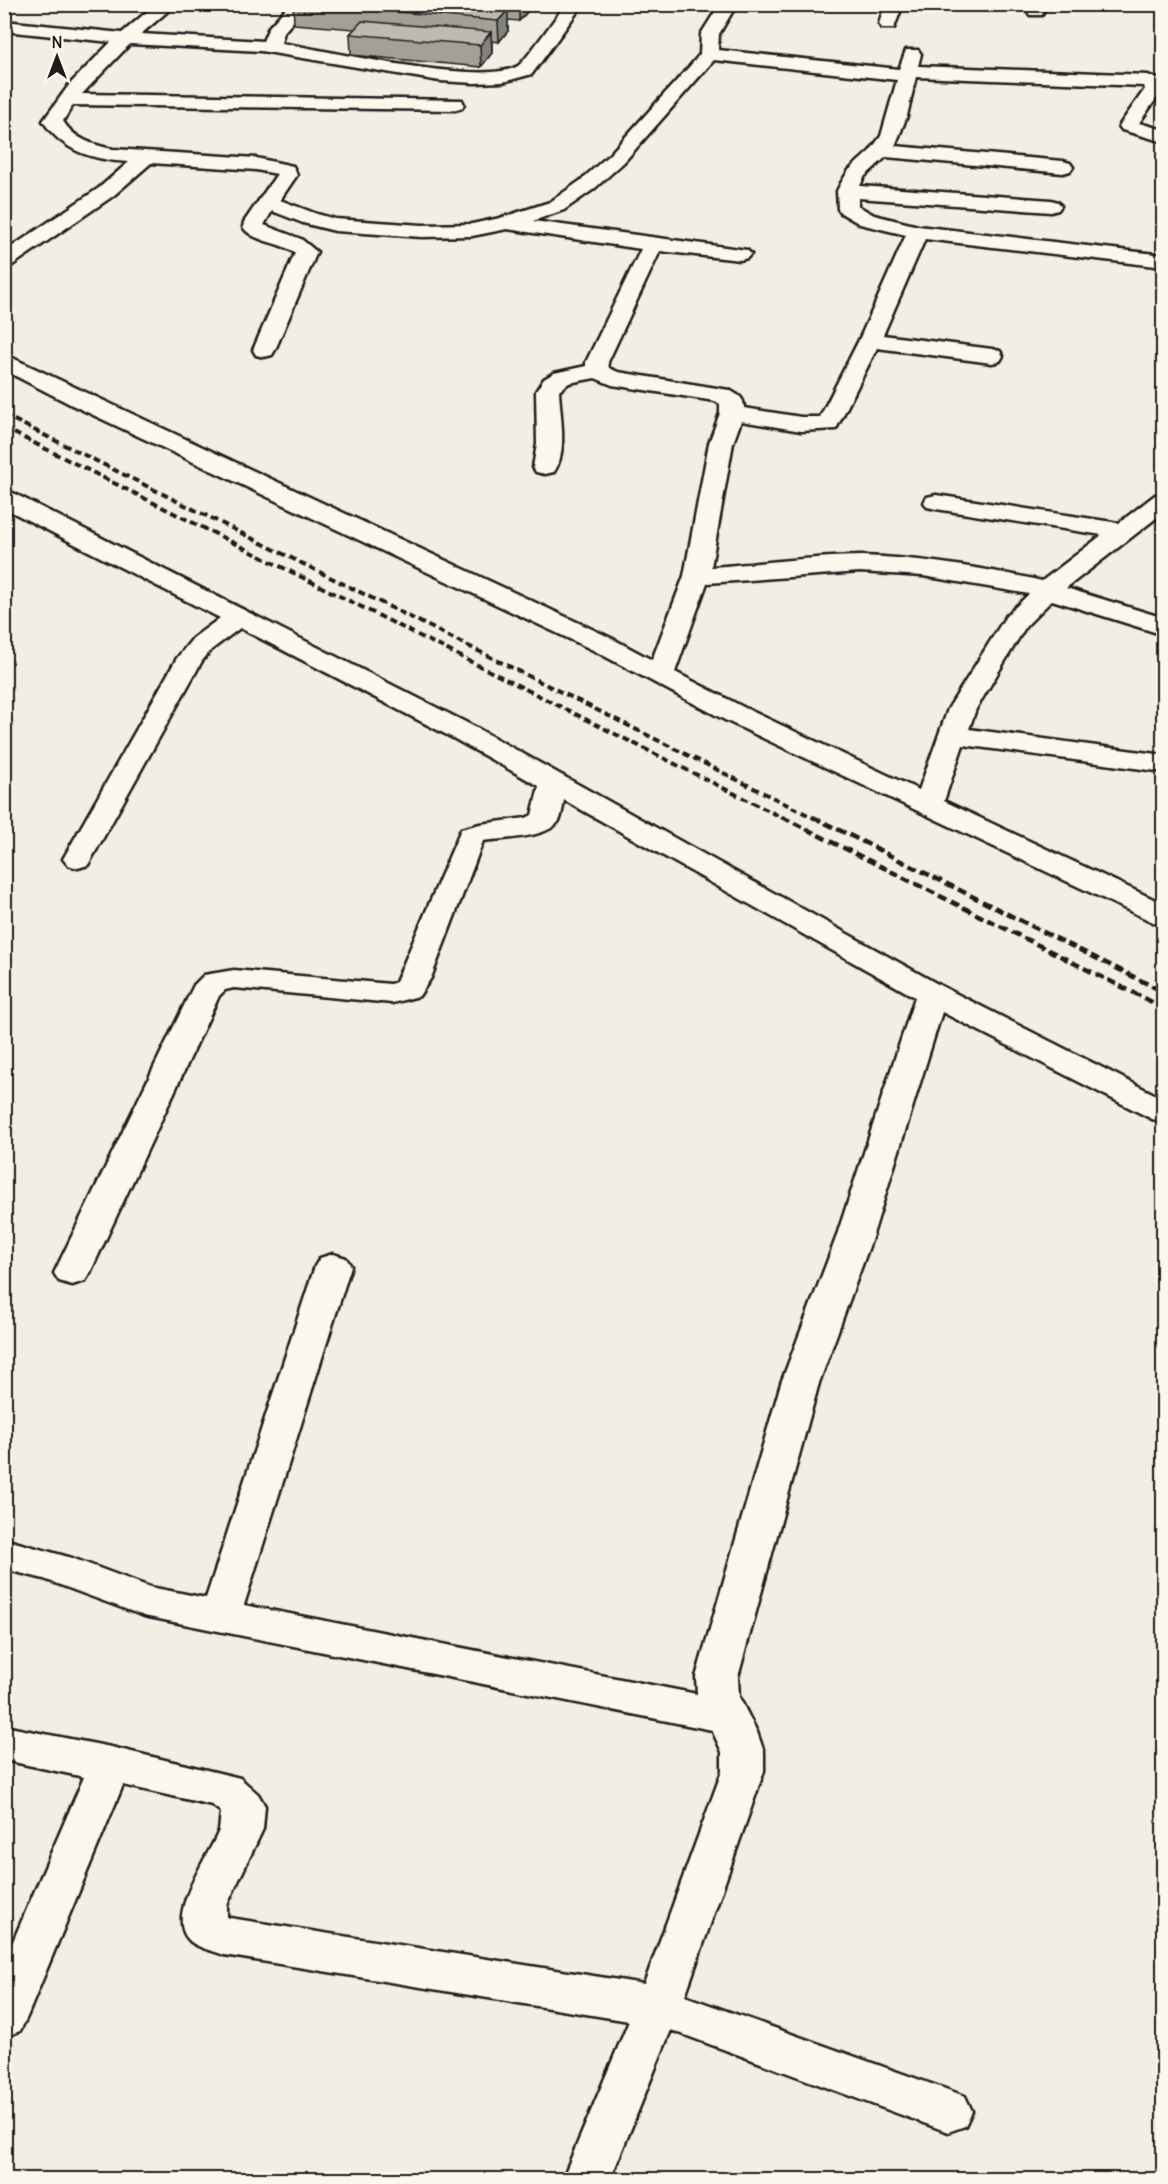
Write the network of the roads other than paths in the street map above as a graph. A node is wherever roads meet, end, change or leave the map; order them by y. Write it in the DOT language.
graph roads {
  1 [pos="168,4"];
  2 [pos="300,4"];
  3 [pos="575,4"];
  4 [pos="729,4"];
  5 [pos="894,4"];
  6 [pos="32,10"];
  7 [pos="888,24"];
  8 [pos="7,26"];
  9 [pos="124,38"];
  10 [pos="271,46"];
  11 [pos="710,54"];
  12 [pos="909,67"];
  13 [pos="68,99"];
  14 [pos="455,104"];
  15 [pos="1164,136"];
  16 [pos="883,151"];
  17 [pos="146,157"];
  18 [pos="1063,167"];
  19 [pos="847,191"];
  20 [pos="268,202"];
  21 [pos="1051,206"];
  22 [pos="505,223"];
  23 [pos="918,232"];
  24 [pos="653,244"];
  25 [pos="740,254"];
  26 [pos="1164,261"];
  27 [pos="4,262"];
  28 [pos="870,340"];
  29 [pos="264,350"];
  30 [pos="992,356"];
  31 [pos="4,361"];
  32 [pos="598,371"];
  33 [pos="732,413"];
  34 [pos="545,467"];
  35 [pos="4,498"];
  36 [pos="1164,500"];
  37 [pos="936,502"];
  38 [pos="1123,531"];
  39 [pos="697,576"];
  40 [pos="1047,590"];
  41 [pos="238,617"];
  42 [pos="1164,627"];
  43 [pos="660,675"];
  44 [pos="953,735"];
  45 [pos="1164,764"];
  46 [pos="554,783"];
  47 [pos="928,806"];
  48 [pos="78,859"];
  49 [pos="1164,916"];
  50 [pos="932,994"];
  51 [pos="1164,1112"];
  52 [pos="333,1266"];
  53 [pos="72,1273"];
  54 [pos="4,1554"];
  55 [pos="220,1617"];
  56 [pos="725,1716"];
  57 [pos="4,1743"];
  58 [pos="111,1764"];
  59 [pos="658,2006"];
  60 [pos="4,2017"];
  61 [pos="948,2111"];
  62 [pos="586,2180"];
  1 -- 9 [label="street"];
  2 -- 10 [label="street"];
  3 -- 10 [label="street"];
  4 -- 11 [label="street"];
  5 -- 7 [label="street"];
  6 -- 8 [label="street"];
  8 -- 9 [label="street"];
  9 -- 10 [label="street"];
  9 -- 13 [label="street"];
  11 -- 12 [label="street"];
  11 -- 22 [label="street"];
  12 -- 15 [label="street"];
  12 -- 16 [label="street"];
  13 -- 14 [label="street"];
  13 -- 17 [label="street"];
  16 -- 18 [label="street"];
  16 -- 19 [label="street"];
  17 -- 20 [label="street"];
  17 -- 27 [label="street"];
  19 -- 21 [label="street"];
  19 -- 23 [label="street"];
  20 -- 22 [label="street"];
  20 -- 29 [label="street"];
  22 -- 24 [label="street"];
  23 -- 26 [label="street"];
  23 -- 28 [label="street"];
  24 -- 25 [label="street"];
  24 -- 32 [label="street"];
  28 -- 30 [label="street"];
  28 -- 33 [label="street"];
  31 -- 43 [label="street"];
  32 -- 33 [label="street"];
  32 -- 34 [label="street"];
  33 -- 39 [label="street"];
  35 -- 41 [label="street"];
  36 -- 38 [label="street"];
  37 -- 38 [label="street"];
  38 -- 40 [label="street"];
  39 -- 40 [label="street"];
  39 -- 43 [label="street"];
  40 -- 42 [label="street"];
  40 -- 44 [label="street"];
  41 -- 46 [label="street"];
  41 -- 48 [label="street"];
  43 -- 47 [label="street"];
  44 -- 45 [label="street"];
  44 -- 47 [label="street"];
  46 -- 50 [label="street"];
  46 -- 53 [label="street"];
  47 -- 49 [label="street"];
  50 -- 51 [label="street"];
  50 -- 56 [label="street"];
  52 -- 55 [label="street"];
  54 -- 55 [label="street"];
  55 -- 56 [label="street"];
  56 -- 59 [label="street"];
  57 -- 58 [label="street"];
  58 -- 59 [label="street"];
  58 -- 60 [label="street"];
  59 -- 61 [label="street"];
  59 -- 62 [label="street"];
}
